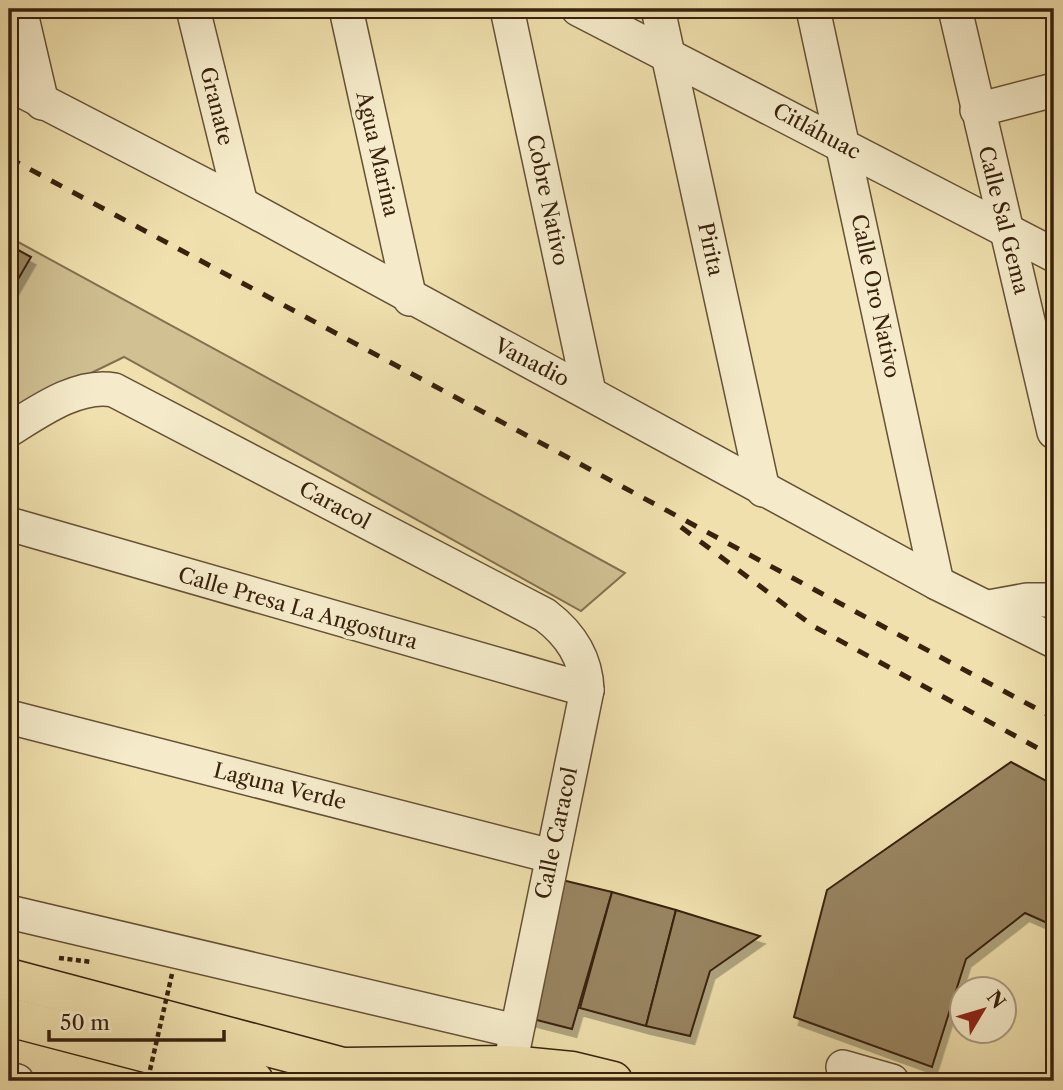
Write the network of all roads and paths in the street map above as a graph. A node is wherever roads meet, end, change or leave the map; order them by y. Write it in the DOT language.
graph roads {
  1 [pos="20,9"];
  2 [pos="192,9"];
  3 [pos="346,9"];
  4 [pos="507,9"];
  5 [pos="578,9"];
  6 [pos="658,9"];
  7 [pos="814,9"];
  8 [pos="954,9"];
  9 [pos="668,53"];
  10 [pos="9,84"];
  11 [pos="1054,90"];
  12 [pos="42,103"];
  13 [pos="977,110"];
  14 [pos="844,145"];
  15 [pos="241,204"];
  16 [pos="1006,230"];
  17 [pos="1054,255"];
  18 [pos="410,299"];
  19 [pos="589,392"];
  20 [pos="9,430"];
  21 [pos="1054,432"];
  22 [pos="764,490"];
  23 [pos="9,524"];
  24 [pos="937,583"];
  25 [pos="1054,600"];
  26 [pos="989,607"];
  27 [pos="545,615"];
  28 [pos="1054,641"];
  29 [pos="587,690"];
  30 [pos="9,717"];
  31 [pos="551,856"];
  32 [pos="9,912"];
  33 [pos="172,974"];
  34 [pos="9,978"];
  35 [pos="9,1017"];
  36 [pos="513,1048"];
  37 [pos="843,1067"];
  38 [pos="150,1070"];
  39 [pos="9,1079"];
  40 [pos="17,1081"];
  41 [pos="254,1081"];
  42 [pos="613,1081"];
  43 [pos="892,1081"];
  1 -- 12 [label="street"];
  2 -- 15 [label="street, Granate"];
  3 -- 18 [label="street, Agua Marina"];
  4 -- 19 [label="street, Cobre Nativo"];
  5 -- 9 [label="street, Citláhuac"];
  6 -- 9 [label="street, Pirita"];
  7 -- 14 [label="street, Calle Oro Nativo"];
  8 -- 13 [label="street, Calle Sal Gema"];
  9 -- 14 [label="street, Citláhuac"];
  9 -- 22 [label="street, Pirita"];
  10 -- 12 [label="street, Vanadio"];
  11 -- 13 [label="street"];
  12 -- 15 [label="street, Vanadio"];
  13 -- 16 [label="street, Calle Sal Gema"];
  14 -- 16 [label="street, Citláhuac"];
  14 -- 24 [label="street, Calle Oro Nativo"];
  15 -- 18 [label="street, Vanadio"];
  16 -- 17 [label="street, Citláhuac"];
  16 -- 21 [label="street, Calle Sal Gema"];
  18 -- 19 [label="street, Vanadio"];
  19 -- 22 [label="street, Vanadio"];
  20 -- 27 [label="street, Caracol"];
  22 -- 24 [label="street, Vanadio"];
  23 -- 29 [label="street, Calle Presa La Angostura"];
  24 -- 26 [label="street, Vanadio"];
  25 -- 26 [label="street"];
  26 -- 28 [label="street, Vanadio"];
  27 -- 29 [label="street, Calle Caracol"];
  29 -- 31 [label="street, Calle Caracol"];
  30 -- 31 [label="street, Laguna Verde"];
  31 -- 36 [label="street, Calle Caracol"];
  32 -- 36 [label="street"];
  33 -- 38 [label="path, bridge"];
  34 -- 36 [label="main road"];
  35 -- 41 [label="main road"];
  36 -- 42 [label="main road"];
  37 -- 43 [label="street"];
  39 -- 40 [label="street"];
}
